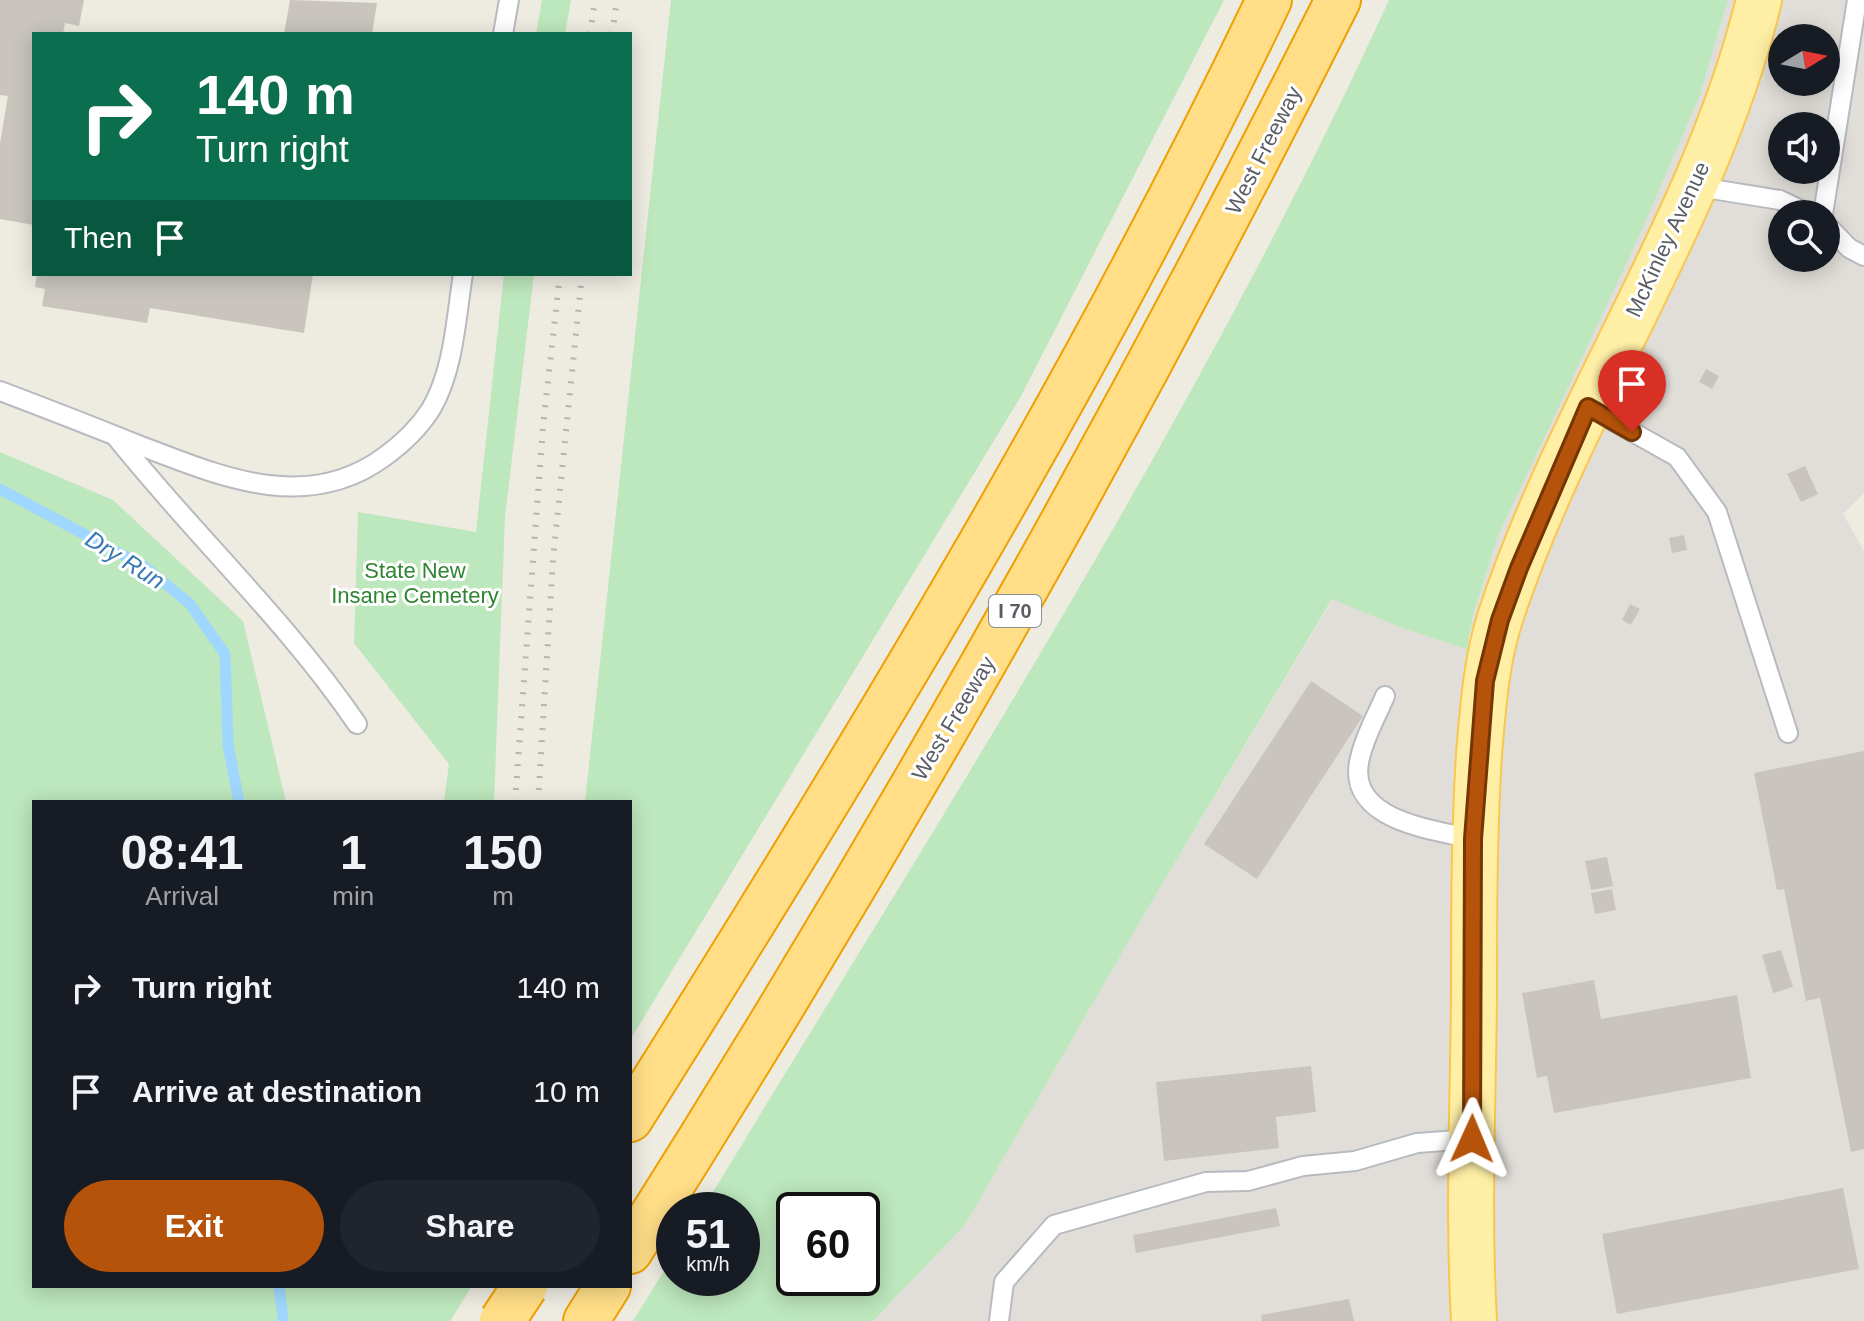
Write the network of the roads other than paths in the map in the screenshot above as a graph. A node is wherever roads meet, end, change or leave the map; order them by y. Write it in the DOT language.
graph roads {
  1 [pos="509,0"];
  2 [pos="1269,0"];
  3 [pos="1338,0"];
  4 [pos="1759,0"];
  5 [pos="1857,0"];
  6 [pos="503,32"];
  7 [pos="1693,186"];
  8 [pos="1780,200"];
  9 [pos="1825,200"];
  10 [pos="1840,239"];
  11 [pos="1864,256"];
  12 [pos="463,276"];
  13 [pos="0,391"];
  14 [pos="1588,407"];
  15 [pos="114,435"];
  16 [pos="1385,696"];
  17 [pos="357,724"];
  18 [pos="1788,733"];
  19 [pos="1473,839"];
  20 [pos="632,1116"];
  21 [pos="1472,1139"];
  22 [pos="632,1248"];
  23 [pos="524,1288"];
  24 [pos="607,1288"];
  25 [pos="502,1321"];
  26 [pos="586,1321"];
  27 [pos="999,1321"];
  28 [pos="1474,1321"];
  1 -- 6 [label="lane"];
  2 -- 20 [label="highway"];
  3 -- 22 [label="highway, West Freeway / I 70"];
  4 -- 7 [label="main road, McKinley Avenue"];
  5 -- 9 [label="lane"];
  7 -- 8 [label="lane"];
  7 -- 14 [label="main road, McKinley Avenue"];
  10 -- 11 [label="lane"];
  12 -- 15 [label="lane"];
  13 -- 15 [label="lane"];
  14 -- 18 [label="lane"];
  14 -- 19 [label="main road, McKinley Avenue"];
  15 -- 17 [label="lane"];
  16 -- 19 [label="lane"];
  19 -- 21 [label="main road, McKinley Avenue"];
  21 -- 27 [label="lane"];
  21 -- 28 [label="main road, McKinley Avenue"];
  23 -- 25 [label="highway, bridge"];
  24 -- 26 [label="highway"];
}
